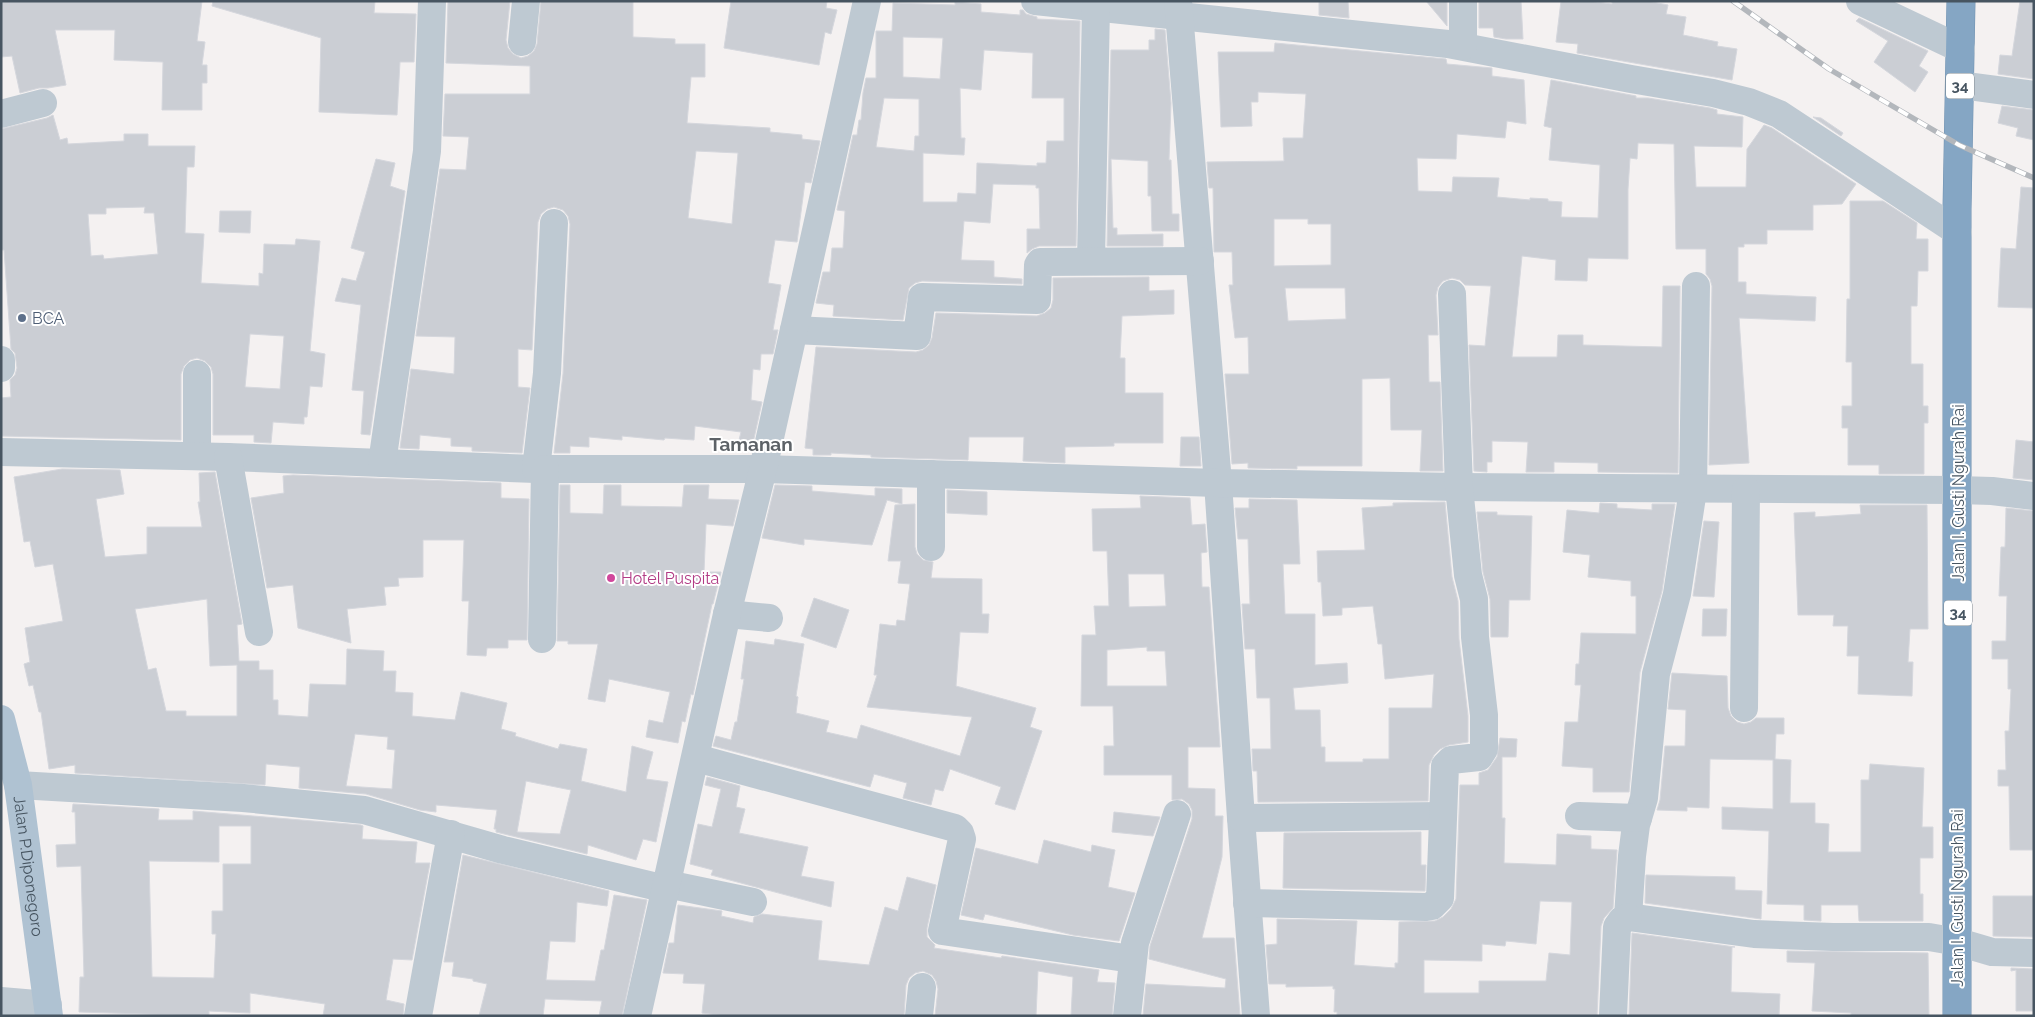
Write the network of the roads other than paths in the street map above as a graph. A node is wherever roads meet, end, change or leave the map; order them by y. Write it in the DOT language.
graph roads {
  1 [pos="432,1"];
  2 [pos="526,1"];
  3 [pos="867,1"];
  4 [pos="1035,1"];
  5 [pos="1463,1"];
  6 [pos="1860,1"];
  7 [pos="1961,1"];
  8 [pos="1096,7"];
  9 [pos="1179,8"];
  10 [pos="522,42"];
  11 [pos="1463,46"];
  12 [pos="1961,49"];
  13 [pos="1960,85"];
  14 [pos="2034,95"];
  15 [pos="43,103"];
  16 [pos="1,114"];
  17 [pos="1957,221"];
  18 [pos="554,223"];
  19 [pos="1091,261"];
  20 [pos="1200,261"];
  21 [pos="1696,286"];
  22 [pos="1452,294"];
  23 [pos="794,330"];
  24 [pos="1,360"];
  25 [pos="1,368"];
  26 [pos="197,374"];
  27 [pos="1,452"];
  28 [pos="197,456"];
  29 [pos="228,457"];
  30 [pos="382,462"];
  31 [pos="541,469"];
  32 [pos="763,469"];
  33 [pos="931,474"];
  34 [pos="1218,483"];
  35 [pos="1460,487"];
  36 [pos="1692,490"];
  37 [pos="1746,490"];
  38 [pos="1958,490"];
  39 [pos="2034,496"];
  40 [pos="931,547"];
  41 [pos="727,614"];
  42 [pos="769,618"];
  43 [pos="259,632"];
  44 [pos="542,639"];
  45 [pos="1744,708"];
  46 [pos="1,719"];
  47 [pos="696,758"];
  48 [pos="18,785"];
  49 [pos="1176,814"];
  50 [pos="1443,816"];
  51 [pos="1580,816"];
  52 [pos="1241,818"];
  53 [pos="1638,818"];
  54 [pos="451,834"];
  55 [pos="666,887"];
  56 [pos="752,902"];
  57 [pos="1247,903"];
  58 [pos="1628,917"];
  59 [pos="1958,942"];
  60 [pos="2034,953"];
  61 [pos="1132,959"];
  62 [pos="922,987"];
  63 [pos="1,1001"];
  64 [pos="48,1010"];
  65 [pos="418,1016"];
  66 [pos="638,1016"];
  67 [pos="919,1016"];
  68 [pos="1127,1016"];
  69 [pos="1256,1016"];
  70 [pos="1613,1016"];
  71 [pos="1957,1016"];
  1 -- 30 [label="street"];
  2 -- 10 [label="street"];
  3 -- 23 [label="street"];
  4 -- 8 [label="street"];
  5 -- 11 [label="street"];
  6 -- 12 [label="street"];
  7 -- 12 [label="highway, Jalan I. Gusti Ngurah Rai / 34"];
  8 -- 9 [label="street"];
  8 -- 19 [label="street"];
  9 -- 11 [label="street"];
  9 -- 20 [label="street"];
  11 -- 17 [label="street"];
  12 -- 13 [label="highway, Jalan I. Gusti Ngurah Rai / 34"];
  13 -- 14 [label="street"];
  13 -- 17 [label="highway, Jalan I. Gusti Ngurah Rai / 34"];
  15 -- 16 [label="street"];
  17 -- 38 [label="highway, Jalan I. Gusti Ngurah Rai / 34"];
  18 -- 31 [label="street"];
  19 -- 20 [label="street"];
  19 -- 23 [label="street"];
  20 -- 34 [label="street"];
  21 -- 36 [label="street"];
  22 -- 35 [label="street"];
  23 -- 32 [label="street"];
  24 -- 25 [label="street"];
  26 -- 28 [label="street"];
  27 -- 28 [label="street"];
  28 -- 29 [label="street"];
  29 -- 30 [label="street"];
  29 -- 43 [label="street"];
  30 -- 31 [label="street"];
  31 -- 32 [label="street"];
  31 -- 44 [label="street"];
  32 -- 33 [label="street"];
  32 -- 41 [label="street"];
  33 -- 34 [label="street"];
  33 -- 40 [label="street"];
  34 -- 35 [label="street"];
  34 -- 52 [label="street"];
  35 -- 36 [label="street"];
  35 -- 50 [label="street"];
  36 -- 37 [label="street"];
  36 -- 53 [label="street"];
  37 -- 38 [label="street"];
  37 -- 45 [label="street"];
  38 -- 39 [label="street"];
  38 -- 59 [label="highway, Jalan I. Gusti Ngurah Rai / 34"];
  41 -- 42 [label="street"];
  41 -- 47 [label="street"];
  46 -- 48 [label="main road, Jalan P.Diponegoro"];
  47 -- 55 [label="street"];
  47 -- 61 [label="street"];
  48 -- 54 [label="street"];
  48 -- 64 [label="main road, Jalan P.Diponegoro"];
  49 -- 61 [label="street"];
  50 -- 52 [label="street"];
  50 -- 57 [label="street"];
  51 -- 53 [label="street"];
  52 -- 57 [label="street"];
  53 -- 58 [label="street"];
  54 -- 55 [label="street"];
  54 -- 65 [label="street"];
  55 -- 56 [label="street"];
  55 -- 66 [label="street"];
  57 -- 69 [label="street"];
  58 -- 59 [label="street"];
  58 -- 70 [label="street"];
  59 -- 60 [label="street"];
  59 -- 71 [label="highway, Jalan I. Gusti Ngurah Rai / 34"];
  61 -- 68 [label="street"];
  62 -- 67 [label="street"];
  63 -- 64 [label="street"];
}
